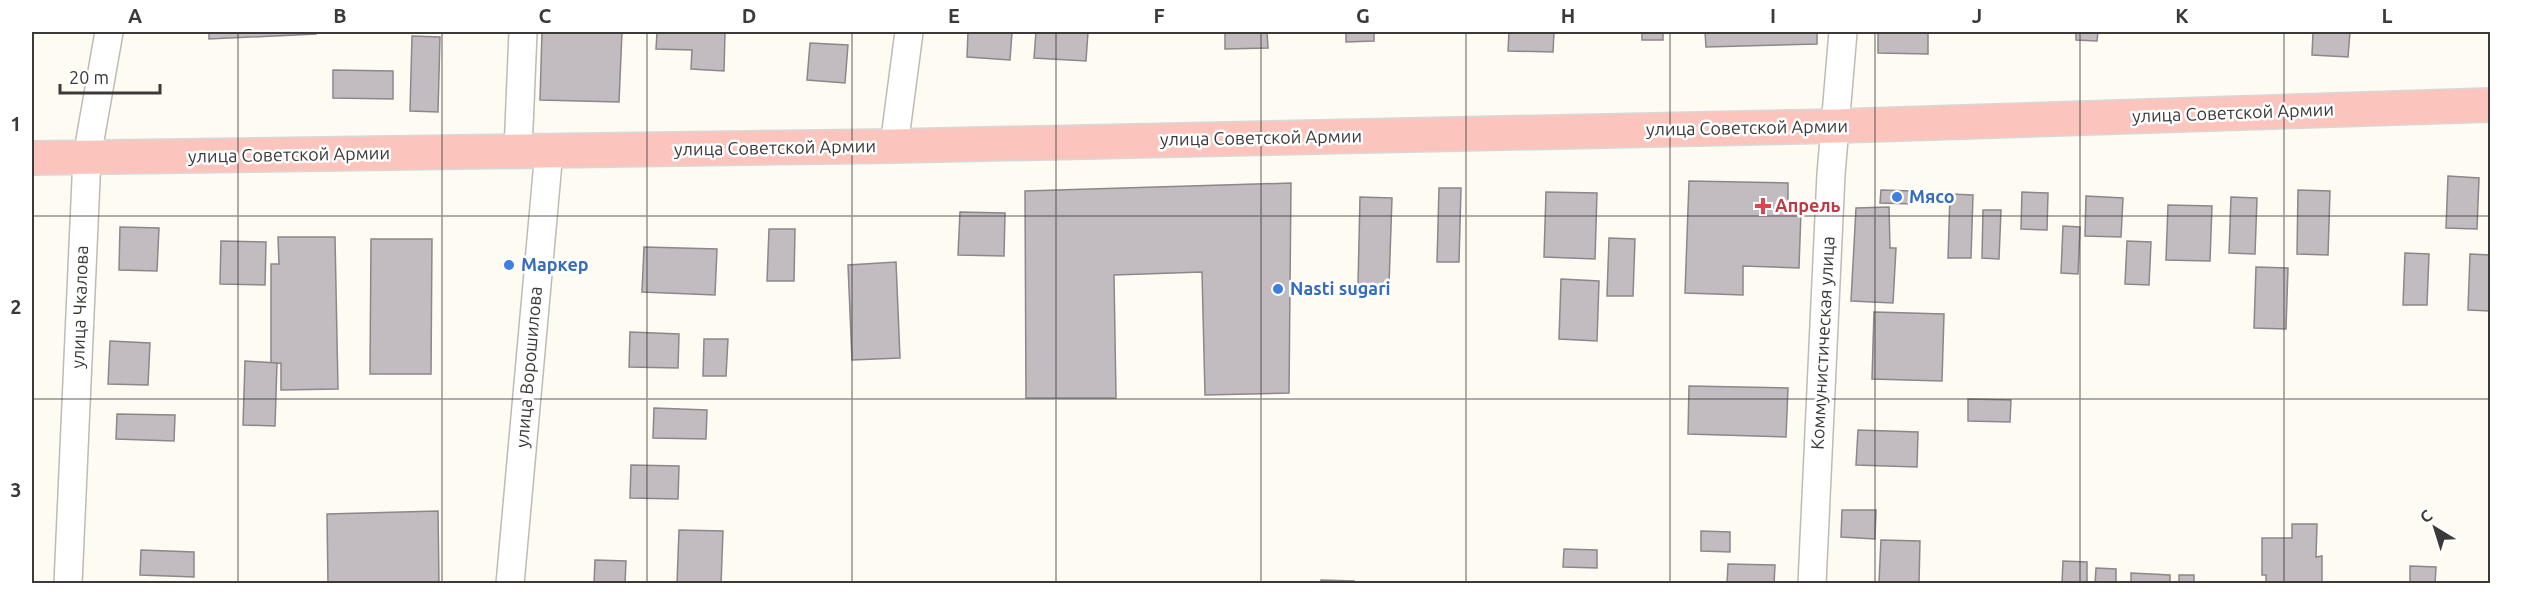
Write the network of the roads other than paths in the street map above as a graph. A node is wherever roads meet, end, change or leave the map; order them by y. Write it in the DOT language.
graph roads {
  1 [pos="109,32"];
  2 [pos="523,32"];
  3 [pos="909,32"];
  4 [pos="1843,32"];
  5 [pos="2490,105"];
  6 [pos="1837,126"];
  7 [pos="894,146"];
  8 [pos="533,151"];
  9 [pos="87,157"];
  10 [pos="32,158"];
  11 [pos="68,584"];
  12 [pos="510,584"];
  13 [pos="1812,584"];
  1 -- 9 [label="street, улица Чкалова"];
  2 -- 8 [label="street, улица Ворошилова"];
  3 -- 7 [label="street"];
  4 -- 6 [label="street, Коммунистическая улица"];
  5 -- 6 [label="main road, улица Советской Армии"];
  6 -- 7 [label="main road, улица Советской Армии"];
  6 -- 13 [label="street, Коммунистическая улица"];
  7 -- 8 [label="main road, улица Советской Армии"];
  8 -- 9 [label="main road, улица Советской Армии"];
  8 -- 12 [label="street, улица Ворошилова"];
  9 -- 10 [label="main road, улица Советской Армии"];
  9 -- 11 [label="street, улица Чкалова"];
}
